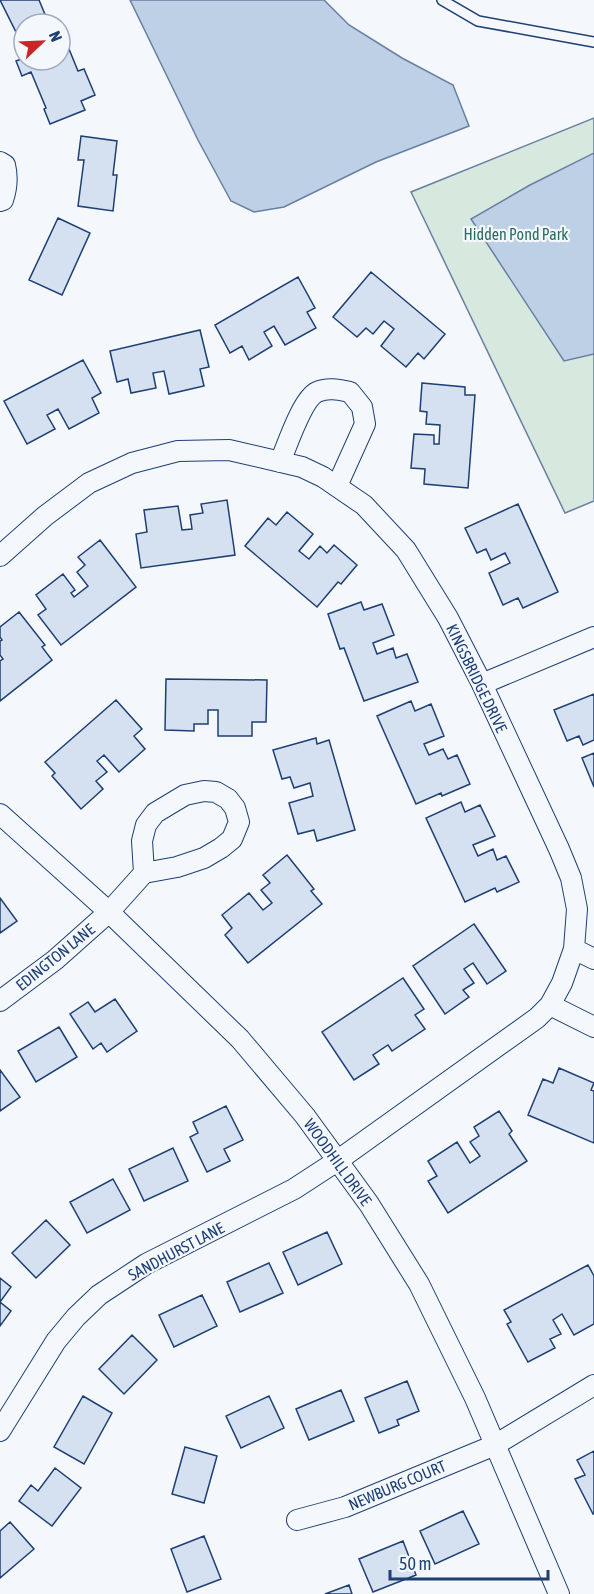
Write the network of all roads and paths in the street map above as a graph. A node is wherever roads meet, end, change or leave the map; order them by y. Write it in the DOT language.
graph roads {
  1 [pos="442,0"];
  2 [pos="594,42"];
  3 [pos="0,162"];
  4 [pos="0,201"];
  5 [pos="280,462"];
  6 [pos="337,486"];
  7 [pos="0,556"];
  8 [pos="594,637"];
  9 [pos="482,684"];
  10 [pos="0,814"];
  11 [pos="144,873"];
  12 [pos="109,912"];
  13 [pos="574,949"];
  14 [pos="594,959"];
  15 [pos="0,1001"];
  16 [pos="550,1005"];
  17 [pos="594,1027"];
  18 [pos="338,1161"];
  19 [pos="594,1385"];
  20 [pos="0,1431"];
  21 [pos="495,1445"];
  22 [pos="297,1520"];
  23 [pos="560,1594"];
  1 -- 2 [label="lane"];
  3 -- 4 [label="street"];
  5 -- 6 [label="street, KINGSBRIDGE DRIVE"];
  5 -- 6 [label="street"];
  5 -- 7 [label="street, KINGSBRIDGE DRIVE"];
  6 -- 9 [label="street, KINGSBRIDGE DRIVE"];
  8 -- 9 [label="street"];
  9 -- 13 [label="street, KINGSBRIDGE DRIVE"];
  10 -- 12 [label="street, WOODHILL DRIVE"];
  11 -- 11 [label="street"];
  11 -- 12 [label="street, EDINGTON LANE"];
  12 -- 15 [label="street, EDINGTON LANE"];
  12 -- 18 [label="street, WOODHILL DRIVE"];
  13 -- 14 [label="street"];
  13 -- 16 [label="street, KINGSBRIDGE DRIVE"];
  16 -- 17 [label="street"];
  16 -- 18 [label="street, KINGSBRIDGE DRIVE"];
  18 -- 20 [label="street, SANDHURST LANE"];
  18 -- 21 [label="street, WOODHILL DRIVE"];
  19 -- 21 [label="street, NEWBURG COURT"];
  21 -- 22 [label="street, NEWBURG COURT"];
  21 -- 23 [label="street, WOODHILL DRIVE"];
}
